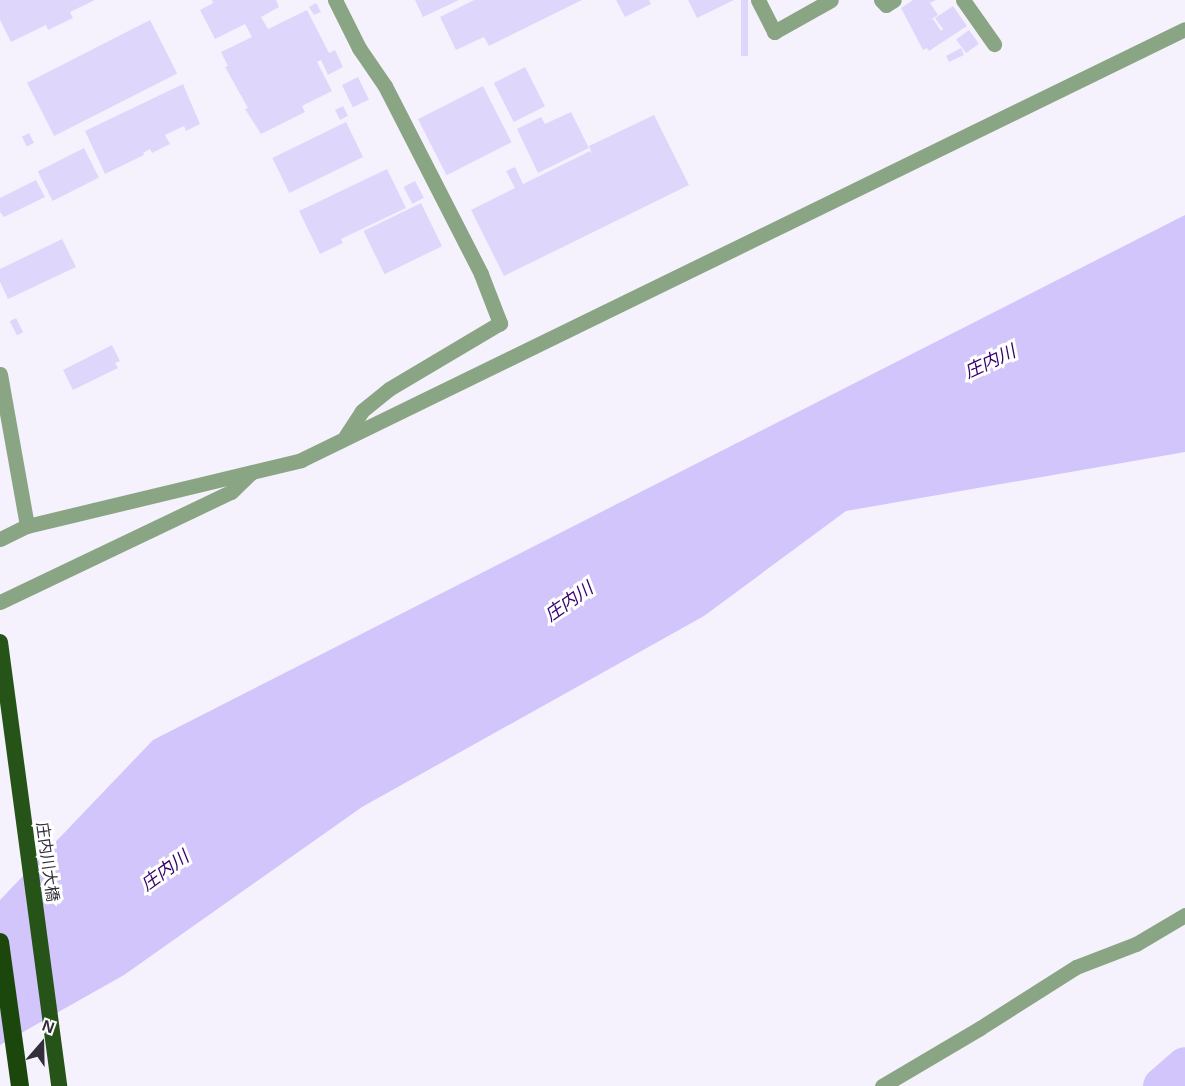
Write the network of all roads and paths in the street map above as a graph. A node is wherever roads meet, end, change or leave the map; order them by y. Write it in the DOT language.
graph roads {
  1 [pos="335,0"];
  2 [pos="758,0"];
  3 [pos="831,0"];
  4 [pos="881,0"];
  5 [pos="894,0"];
  6 [pos="963,0"];
  7 [pos="1185,17"];
  8 [pos="1185,29"];
  9 [pos="994,44"];
  10 [pos="1146,48"];
  11 [pos="0,374"];
  12 [pos="345,437"];
  13 [pos="251,473"];
  14 [pos="27,526"];
  15 [pos="0,539"];
  16 [pos="0,602"];
  17 [pos="0,642"];
  18 [pos="1185,915"];
  19 [pos="0,942"];
  20 [pos="20,1086"];
  21 [pos="59,1086"];
  22 [pos="882,1086"];
  1 -- 12 [label="street"];
  2 -- 3 [label="street"];
  4 -- 5 [label="street"];
  6 -- 9 [label="street"];
  7 -- 10 [label="street"];
  8 -- 10 [label="street"];
  10 -- 12 [label="street"];
  11 -- 14 [label="street"];
  12 -- 13 [label="street"];
  13 -- 14 [label="street"];
  13 -- 16 [label="street"];
  14 -- 15 [label="street"];
  17 -- 21 [label="highway, 庄内川大橋"];
  18 -- 22 [label="street"];
  19 -- 20 [label="highway"];
}
